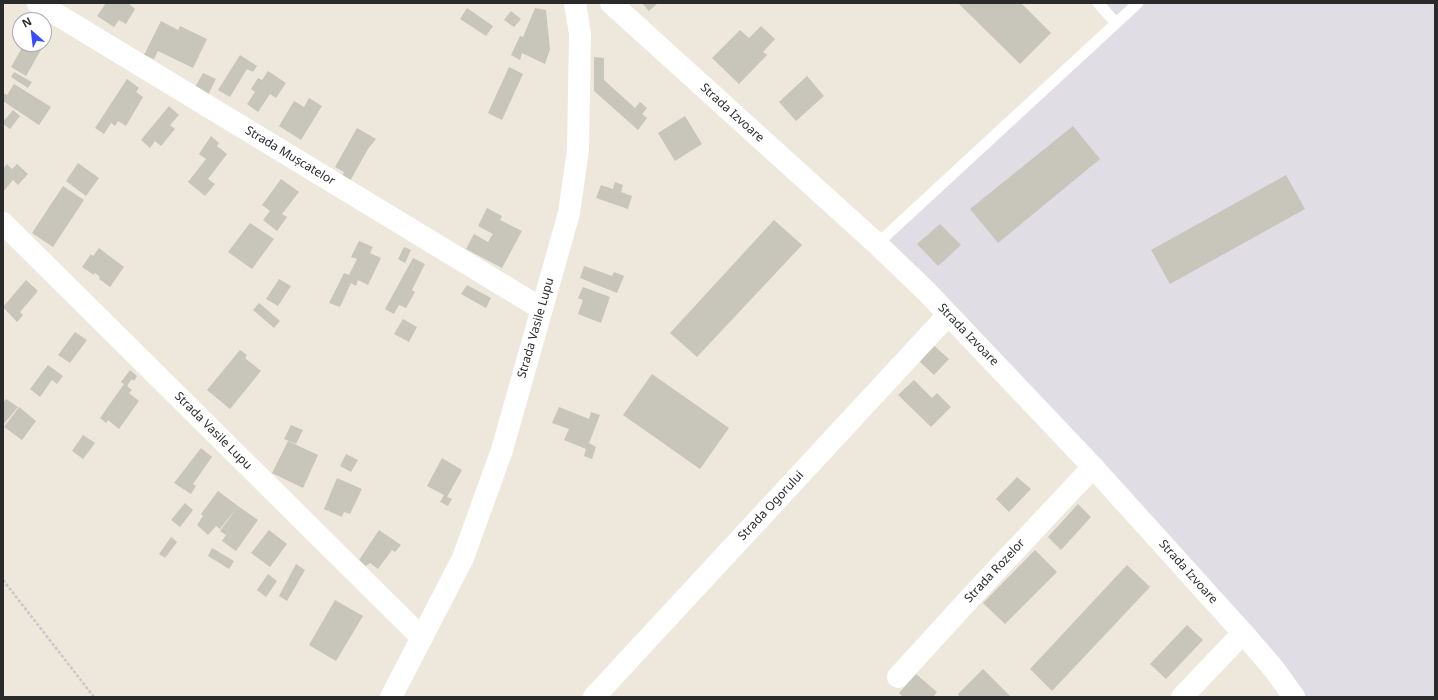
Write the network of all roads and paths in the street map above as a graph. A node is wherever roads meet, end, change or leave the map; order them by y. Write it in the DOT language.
graph roads {
  1 [pos="38,3"];
  2 [pos="575,3"];
  3 [pos="610,3"];
  4 [pos="1098,3"];
  5 [pos="1138,3"];
  6 [pos="1116,23"];
  7 [pos="3,223"];
  8 [pos="877,244"];
  9 [pos="542,309"];
  10 [pos="948,315"];
  11 [pos="1093,466"];
  12 [pos="3,580"];
  13 [pos="1243,633"];
  14 [pos="422,638"];
  15 [pos="898,677"];
  16 [pos="94,697"];
  17 [pos="391,697"];
  18 [pos="594,697"];
  19 [pos="1182,697"];
  20 [pos="1294,697"];
  1 -- 9 [label="street, Strada Mușcatelor"];
  2 -- 9 [label="street, Strada Vasile Lupu"];
  3 -- 8 [label="street, Strada Izvoare"];
  4 -- 6 [label="lane"];
  5 -- 6 [label="lane"];
  6 -- 8 [label="lane"];
  7 -- 14 [label="street, Strada Vasile Lupu"];
  8 -- 10 [label="street, Strada Izvoare"];
  9 -- 14 [label="street, Strada Vasile Lupu"];
  10 -- 11 [label="street, Strada Izvoare"];
  10 -- 18 [label="street, Strada Ogorului"];
  11 -- 13 [label="street, Strada Izvoare"];
  11 -- 15 [label="street, Strada Rozelor"];
  12 -- 16 [label="path"];
  13 -- 19 [label="street"];
  13 -- 20 [label="street, Strada Izvoare"];
  14 -- 17 [label="street, Strada Vasile Lupu"];
}
